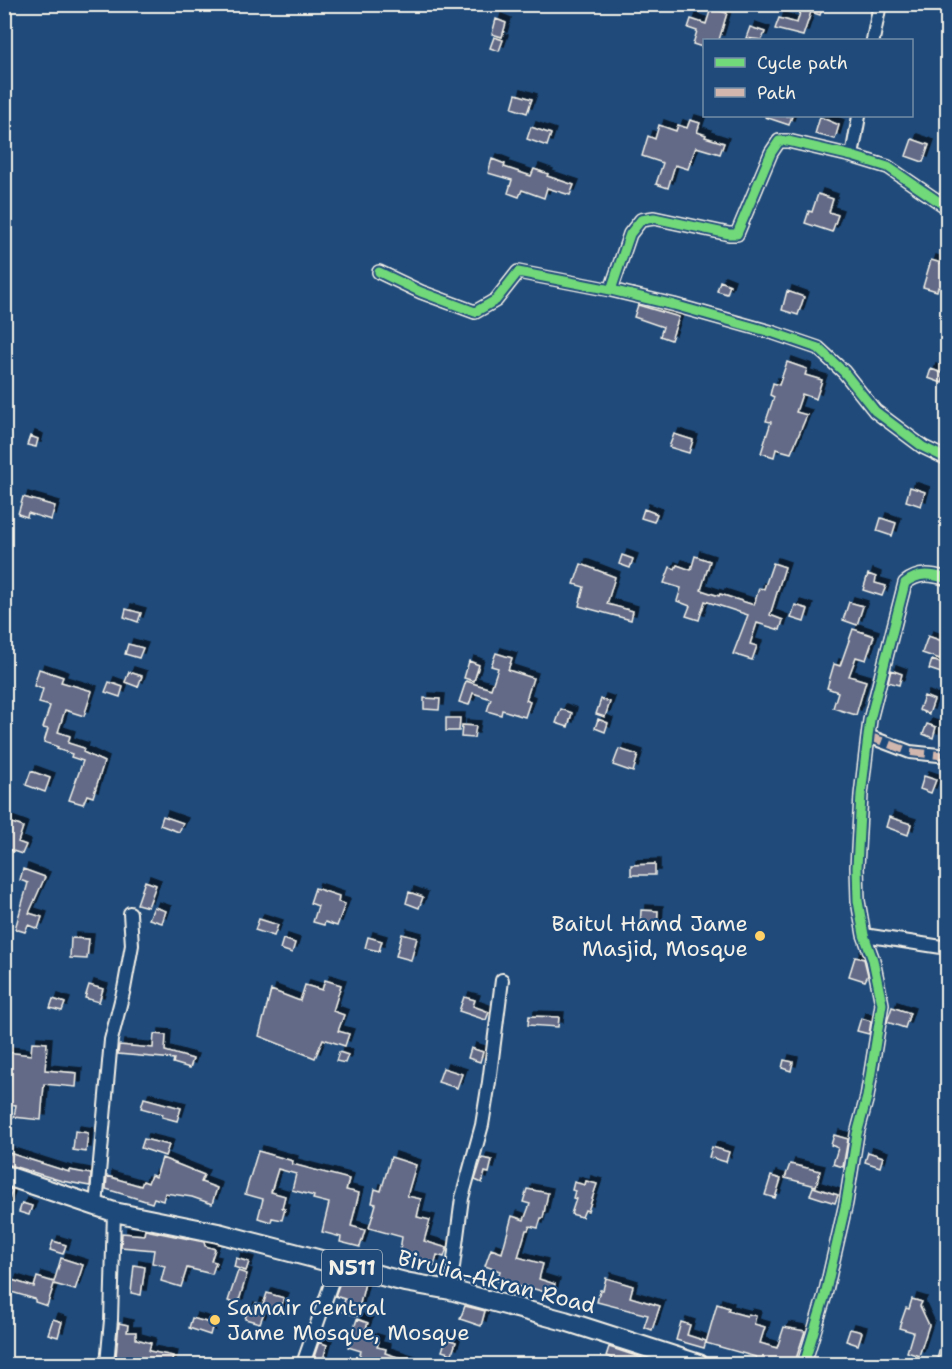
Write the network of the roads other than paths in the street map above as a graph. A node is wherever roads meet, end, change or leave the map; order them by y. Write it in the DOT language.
graph roads {
  1 [pos="880,4"];
  2 [pos="873,39"];
  3 [pos="859,117"];
  4 [pos="852,156"];
  5 [pos="948,208"];
  6 [pos="379,272"];
  7 [pos="611,290"];
  8 [pos="948,459"];
  9 [pos="948,579"];
  10 [pos="868,736"];
  11 [pos="948,756"];
  12 [pos="130,913"];
  13 [pos="864,935"];
  14 [pos="948,948"];
  15 [pos="502,980"];
  16 [pos="4,1174"];
  17 [pos="96,1206"];
  18 [pos="114,1212"];
  19 [pos="338,1264"];
  20 [pos="450,1290"];
  21 [pos="107,1365"];
  22 [pos="308,1365"];
  23 [pos="699,1365"];
  24 [pos="804,1365"];
  1 -- 2 [label="street"];
  3 -- 4 [label="street"];
  4 -- 5 [label="street"];
  4 -- 7 [label="street"];
  6 -- 7 [label="street"];
  7 -- 8 [label="street"];
  9 -- 10 [label="street"];
  10 -- 11 [label="street"];
  10 -- 13 [label="street"];
  12 -- 17 [label="street"];
  13 -- 14 [label="street"];
  13 -- 24 [label="street"];
  15 -- 20 [label="street"];
  16 -- 17 [label="highway, Birulia-Akran Road / N511"];
  17 -- 18 [label="highway, Birulia-Akran Road / N511"];
  18 -- 19 [label="highway, Birulia-Akran Road / N511"];
  18 -- 21 [label="street"];
  19 -- 20 [label="highway, Birulia-Akran Road / N511"];
  19 -- 22 [label="street"];
  20 -- 23 [label="highway, Birulia-Akran Road / N511"];
}
